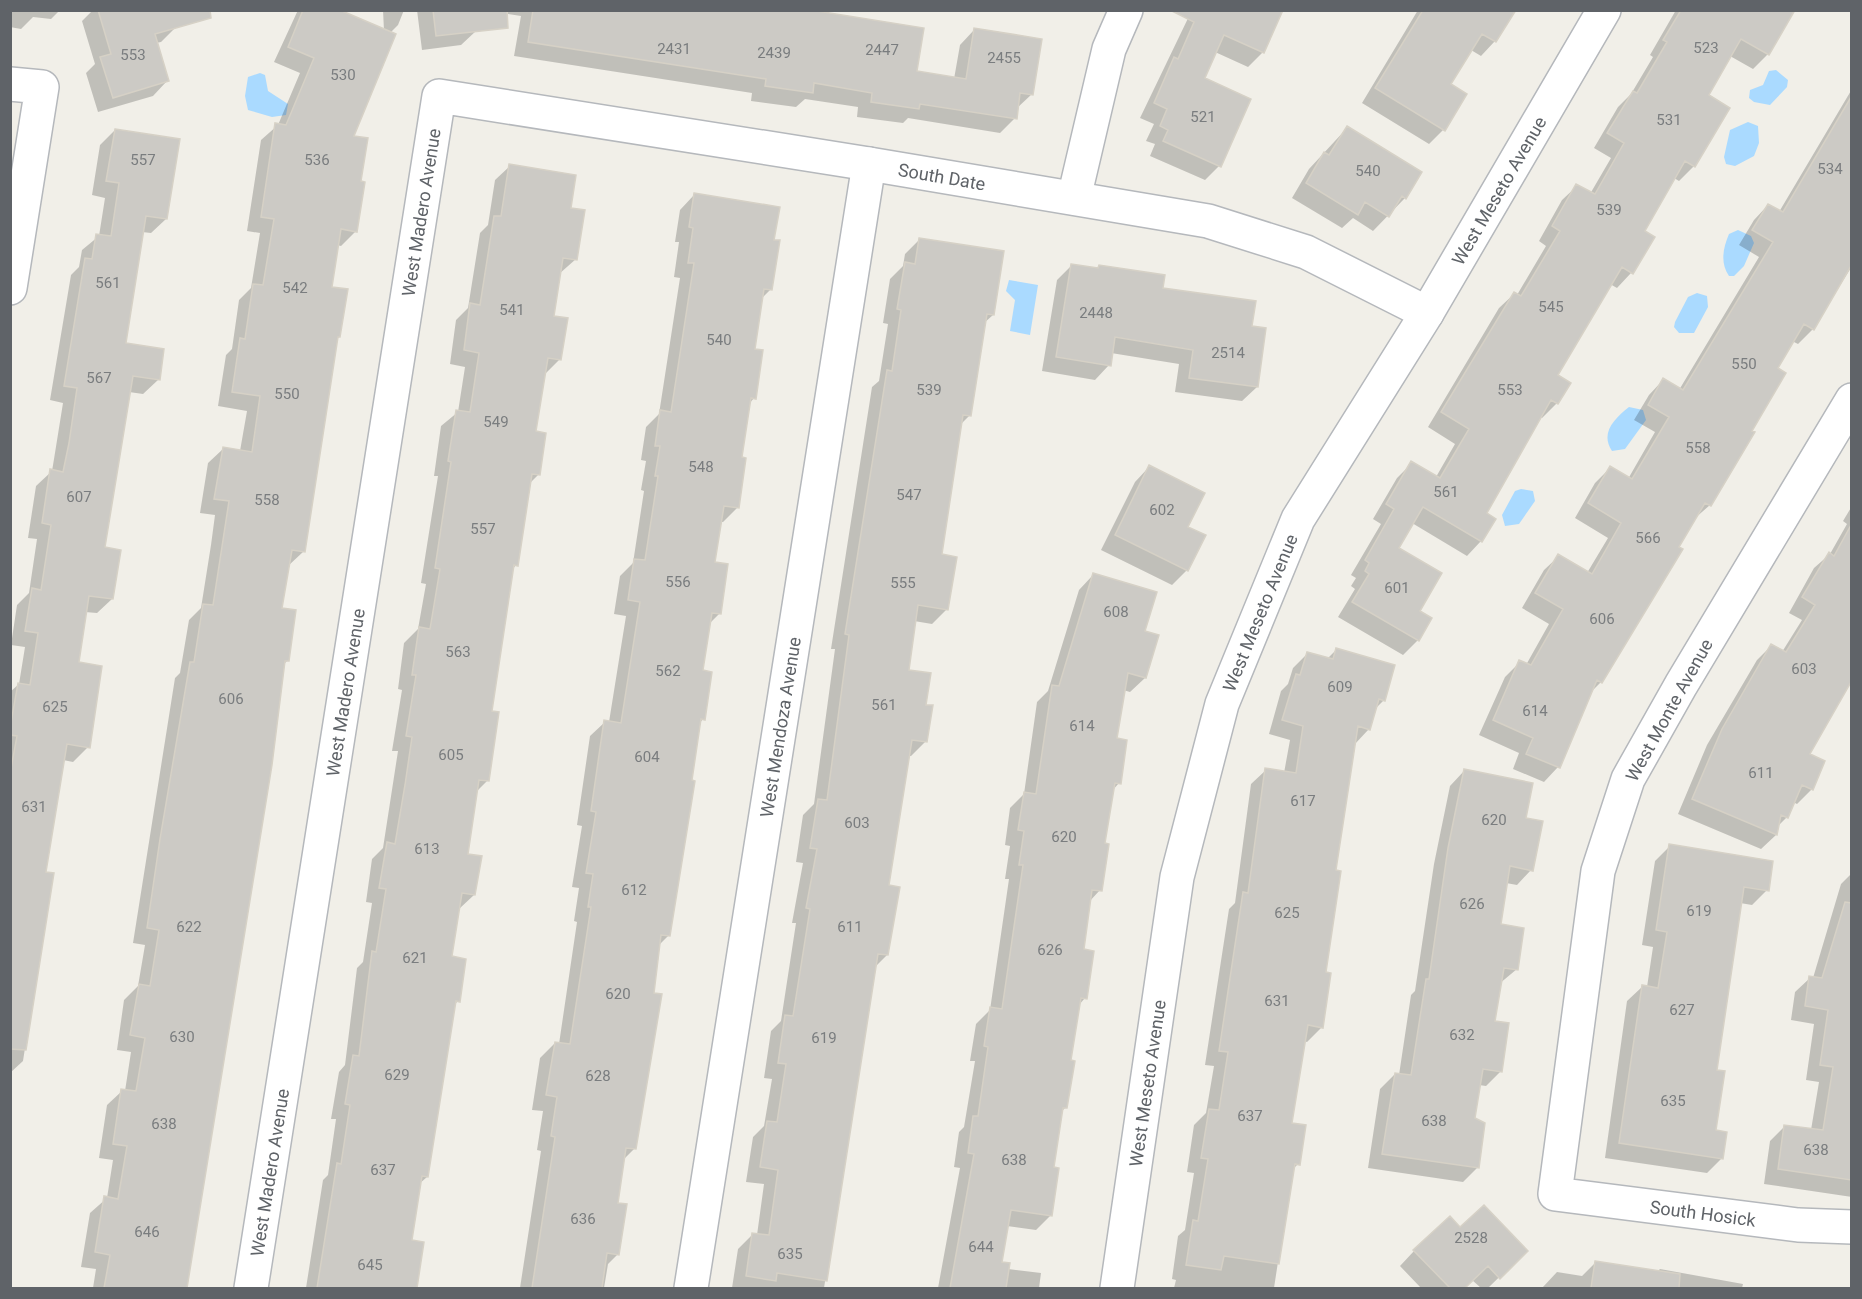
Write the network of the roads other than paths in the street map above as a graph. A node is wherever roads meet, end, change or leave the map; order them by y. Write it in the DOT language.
graph roads {
  1 [pos="1125,10"];
  2 [pos="1604,10"];
  3 [pos="26,85"];
  4 [pos="439,96"];
  5 [pos="869,164"];
  6 [pos="1074,198"];
  7 [pos="10,288"];
  8 [pos="1427,313"];
  9 [pos="1851,400"];
  10 [pos="1555,1194"];
  11 [pos="1851,1227"];
  12 [pos="251,1288"];
  13 [pos="691,1288"];
  14 [pos="1117,1288"];
  1 -- 6 [label="street"];
  2 -- 8 [label="street, West Meseto Avenue"];
  3 -- 7 [label="street"];
  4 -- 5 [label="street, South Date"];
  4 -- 12 [label="street, West Madero Avenue"];
  5 -- 6 [label="street, South Date"];
  5 -- 13 [label="street, West Mendoza Avenue"];
  6 -- 8 [label="street, South Date"];
  8 -- 14 [label="street, West Meseto Avenue"];
  9 -- 10 [label="street, West Monte Avenue"];
  10 -- 11 [label="street, South Hosick"];
}
